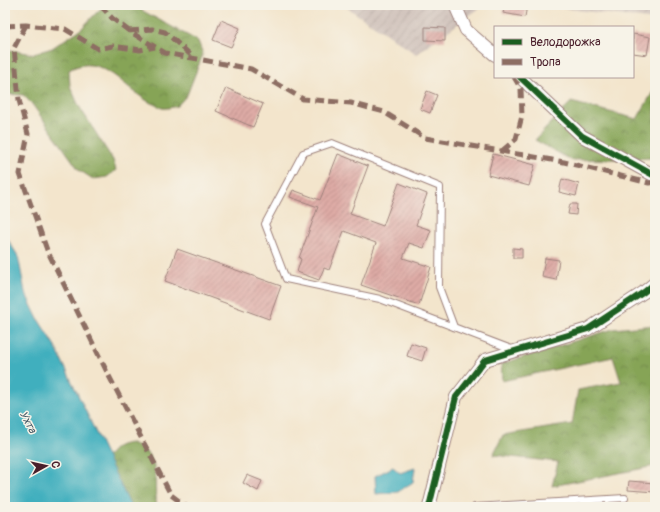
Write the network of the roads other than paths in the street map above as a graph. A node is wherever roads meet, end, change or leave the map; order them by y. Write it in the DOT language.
graph roads {
  1 [pos="455,5"];
  2 [pos="494,54"];
  3 [pos="521,78"];
  4 [pos="655,176"];
  5 [pos="655,282"];
  6 [pos="454,327"];
  7 [pos="515,350"];
  8 [pos="625,498"];
  9 [pos="592,500"];
  10 [pos="429,507"];
  11 [pos="475,507"];
  12 [pos="592,507"];
  1 -- 2 [label="street"];
  3 -- 4 [label="street"];
  5 -- 7 [label="street"];
  6 -- 6 [label="lane"];
  6 -- 7 [label="lane"];
  7 -- 10 [label="street"];
  8 -- 9 [label="lane"];
  9 -- 11 [label="lane"];
  9 -- 12 [label="lane"];
}
